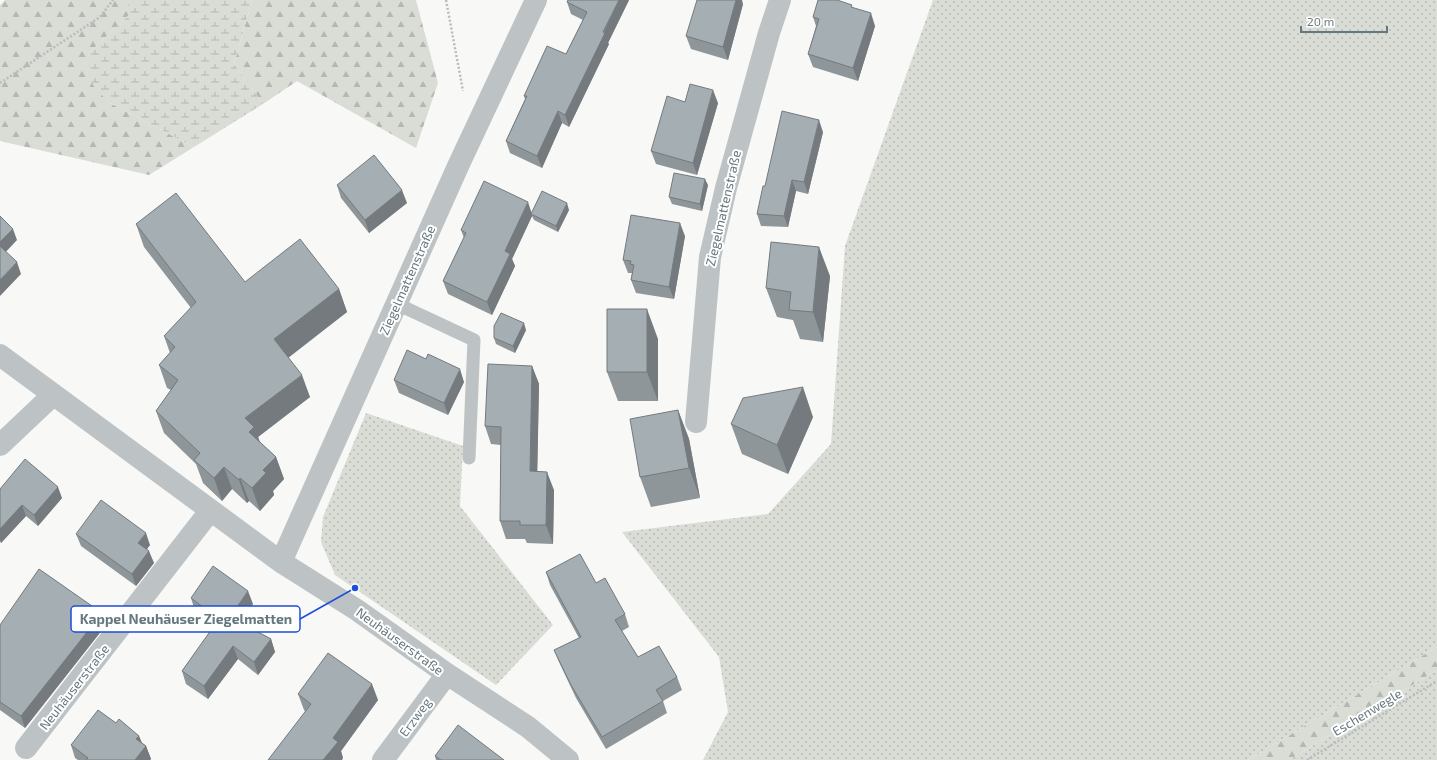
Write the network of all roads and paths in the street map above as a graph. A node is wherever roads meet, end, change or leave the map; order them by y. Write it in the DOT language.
graph roads {
  1 [pos="113,0"];
  2 [pos="446,0"];
  3 [pos="536,0"];
  4 [pos="780,0"];
  5 [pos="0,83"];
  6 [pos="464,92"];
  7 [pos="396,304"];
  8 [pos="0,355"];
  9 [pos="53,395"];
  10 [pos="696,422"];
  11 [pos="0,445"];
  12 [pos="469,458"];
  13 [pos="210,511"];
  14 [pos="281,562"];
  15 [pos="447,674"];
  16 [pos="1437,681"];
  17 [pos="26,748"];
  18 [pos="383,760"];
  19 [pos="568,760"];
  20 [pos="1308,760"];
  1 -- 5 [label="path"];
  2 -- 6 [label="path"];
  3 -- 7 [label="street, Ziegelmattenstraße"];
  4 -- 10 [label="street, Ziegelmattenstraße"];
  7 -- 12 [label="lane"];
  7 -- 14 [label="street, Ziegelmattenstraße"];
  8 -- 9 [label="street, Neuhäuserstraße"];
  9 -- 11 [label="street"];
  9 -- 13 [label="street, Neuhäuserstraße"];
  13 -- 14 [label="street, Neuhäuserstraße"];
  13 -- 17 [label="street, Neuhäuserstraße"];
  14 -- 15 [label="street, Neuhäuserstraße"];
  15 -- 18 [label="street, Erzweg"];
  15 -- 19 [label="street, Neuhäuserstraße"];
  16 -- 20 [label="path, Eschenwegle"];
}
